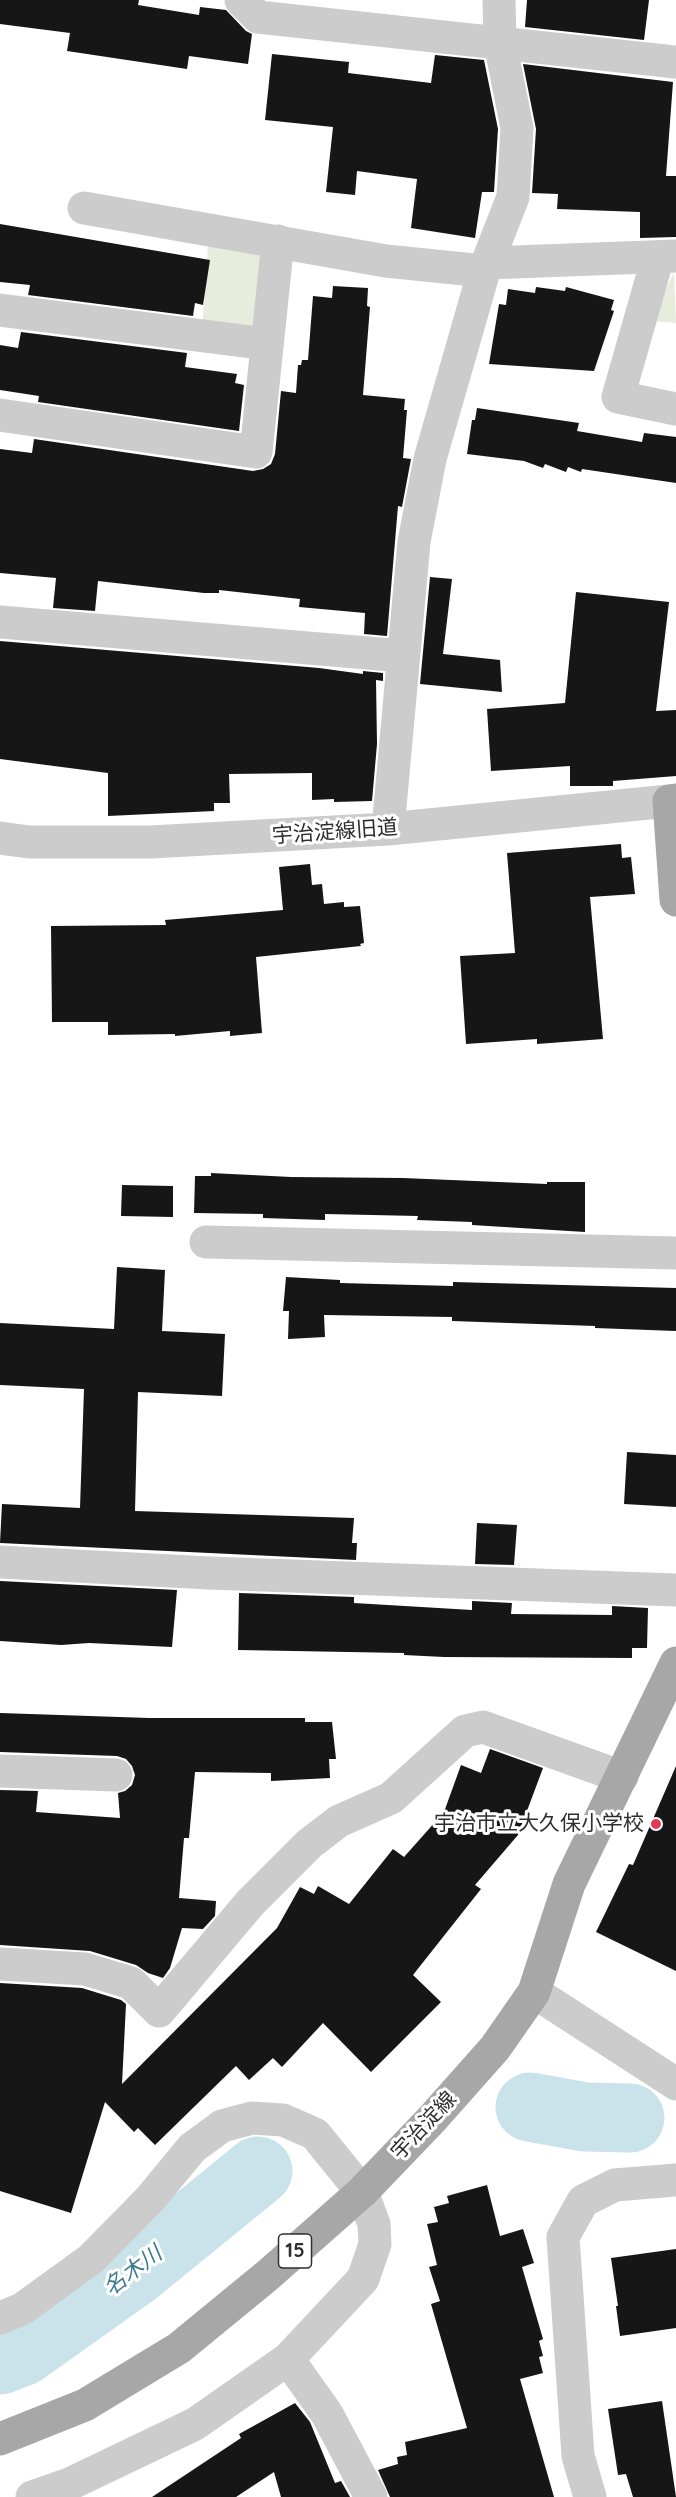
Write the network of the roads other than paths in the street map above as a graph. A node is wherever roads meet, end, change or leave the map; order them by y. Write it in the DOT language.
graph roads {
  1 [pos="241,0"];
  2 [pos="500,0"];
  3 [pos="500,43"];
  4 [pos="676,62"];
  5 [pos="84,207"];
  6 [pos="278,241"];
  7 [pos="667,256"];
  8 [pos="486,267"];
  9 [pos="0,310"];
  10 [pos="267,344"];
  11 [pos="676,409"];
  12 [pos="0,415"];
  13 [pos="0,622"];
  14 [pos="403,656"];
  15 [pos="673,800"];
  16 [pos="388,829"];
  17 [pos="0,838"];
  18 [pos="676,900"];
  19 [pos="206,1242"];
  20 [pos="676,1253"];
  21 [pos="0,1562"];
  22 [pos="676,1590"];
  23 [pos="676,1663"];
  24 [pos="0,1771"];
  25 [pos="116,1775"];
  26 [pos="622,1777"];
  27 [pos="0,1964"];
  28 [pos="534,1992"];
  29 [pos="676,2084"];
  30 [pos="676,2180"];
  31 [pos="362,2192"];
  32 [pos="0,2318"];
  33 [pos="288,2359"];
  34 [pos="0,2439"];
  35 [pos="32,2497"];
  36 [pos="371,2497"];
  37 [pos="590,2497"];
  1 -- 3 [label="street"];
  2 -- 3 [label="street"];
  3 -- 4 [label="street"];
  3 -- 8 [label="street"];
  5 -- 6 [label="street"];
  6 -- 8 [label="street"];
  6 -- 10 [label="street"];
  7 -- 8 [label="street"];
  7 -- 11 [label="street"];
  8 -- 14 [label="street"];
  9 -- 10 [label="street"];
  10 -- 12 [label="street"];
  13 -- 14 [label="street"];
  14 -- 16 [label="street"];
  15 -- 16 [label="street, 宇治淀線旧道"];
  15 -- 18 [label="main road"];
  16 -- 17 [label="street, 宇治淀線旧道"];
  19 -- 20 [label="street"];
  21 -- 22 [label="street"];
  23 -- 26 [label="main road, 宇治淀線 / 15"];
  24 -- 25 [label="street"];
  26 -- 27 [label="street"];
  26 -- 28 [label="main road, 宇治淀線 / 15"];
  28 -- 29 [label="street"];
  28 -- 31 [label="main road, 宇治淀線 / 15"];
  30 -- 37 [label="street"];
  31 -- 32 [label="street"];
  31 -- 33 [label="street"];
  31 -- 34 [label="main road, 宇治淀線 / 15"];
  33 -- 35 [label="street"];
  33 -- 36 [label="street"];
}
